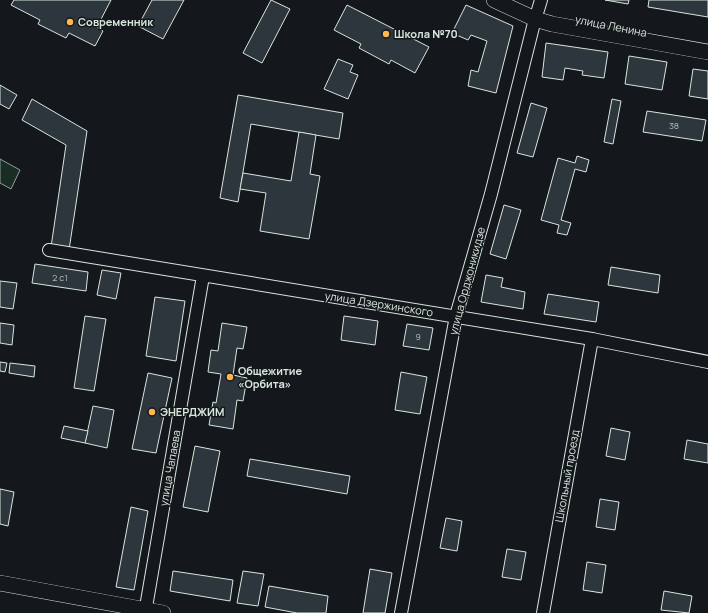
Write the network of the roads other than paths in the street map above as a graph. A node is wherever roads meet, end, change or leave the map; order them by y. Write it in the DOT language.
graph roads {
  1 [pos="494,0"];
  2 [pos="516,0"];
  3 [pos="538,10"];
  4 [pos="708,45"];
  5 [pos="708,52"];
  6 [pos="49,250"];
  7 [pos="203,276"];
  8 [pos="456,316"];
  9 [pos="592,339"];
  10 [pos="708,362"];
  11 [pos="0,582"];
  12 [pos="145,611"];
  13 [pos="163,613"];
  14 [pos="401,613"];
  15 [pos="543,613"];
  1 -- 3 [label="main road"];
  2 -- 3 [label="main road, улица Ленина"];
  3 -- 4 [label="main road, улица Ленина"];
  3 -- 5 [label="main road"];
  3 -- 8 [label="street, улица Орджоникидзе"];
  6 -- 7 [label="street, улица Дзержинского"];
  7 -- 8 [label="street, улица Дзержинского"];
  7 -- 12 [label="street, улица Чапаева"];
  8 -- 9 [label="street, улица Дзержинского"];
  8 -- 14 [label="street, улица Орджоникидзе"];
  9 -- 10 [label="street, улица Дзержинского"];
  9 -- 15 [label="street, Школьный проезд"];
  11 -- 12 [label="main road"];
  12 -- 13 [label="main road"];
}
